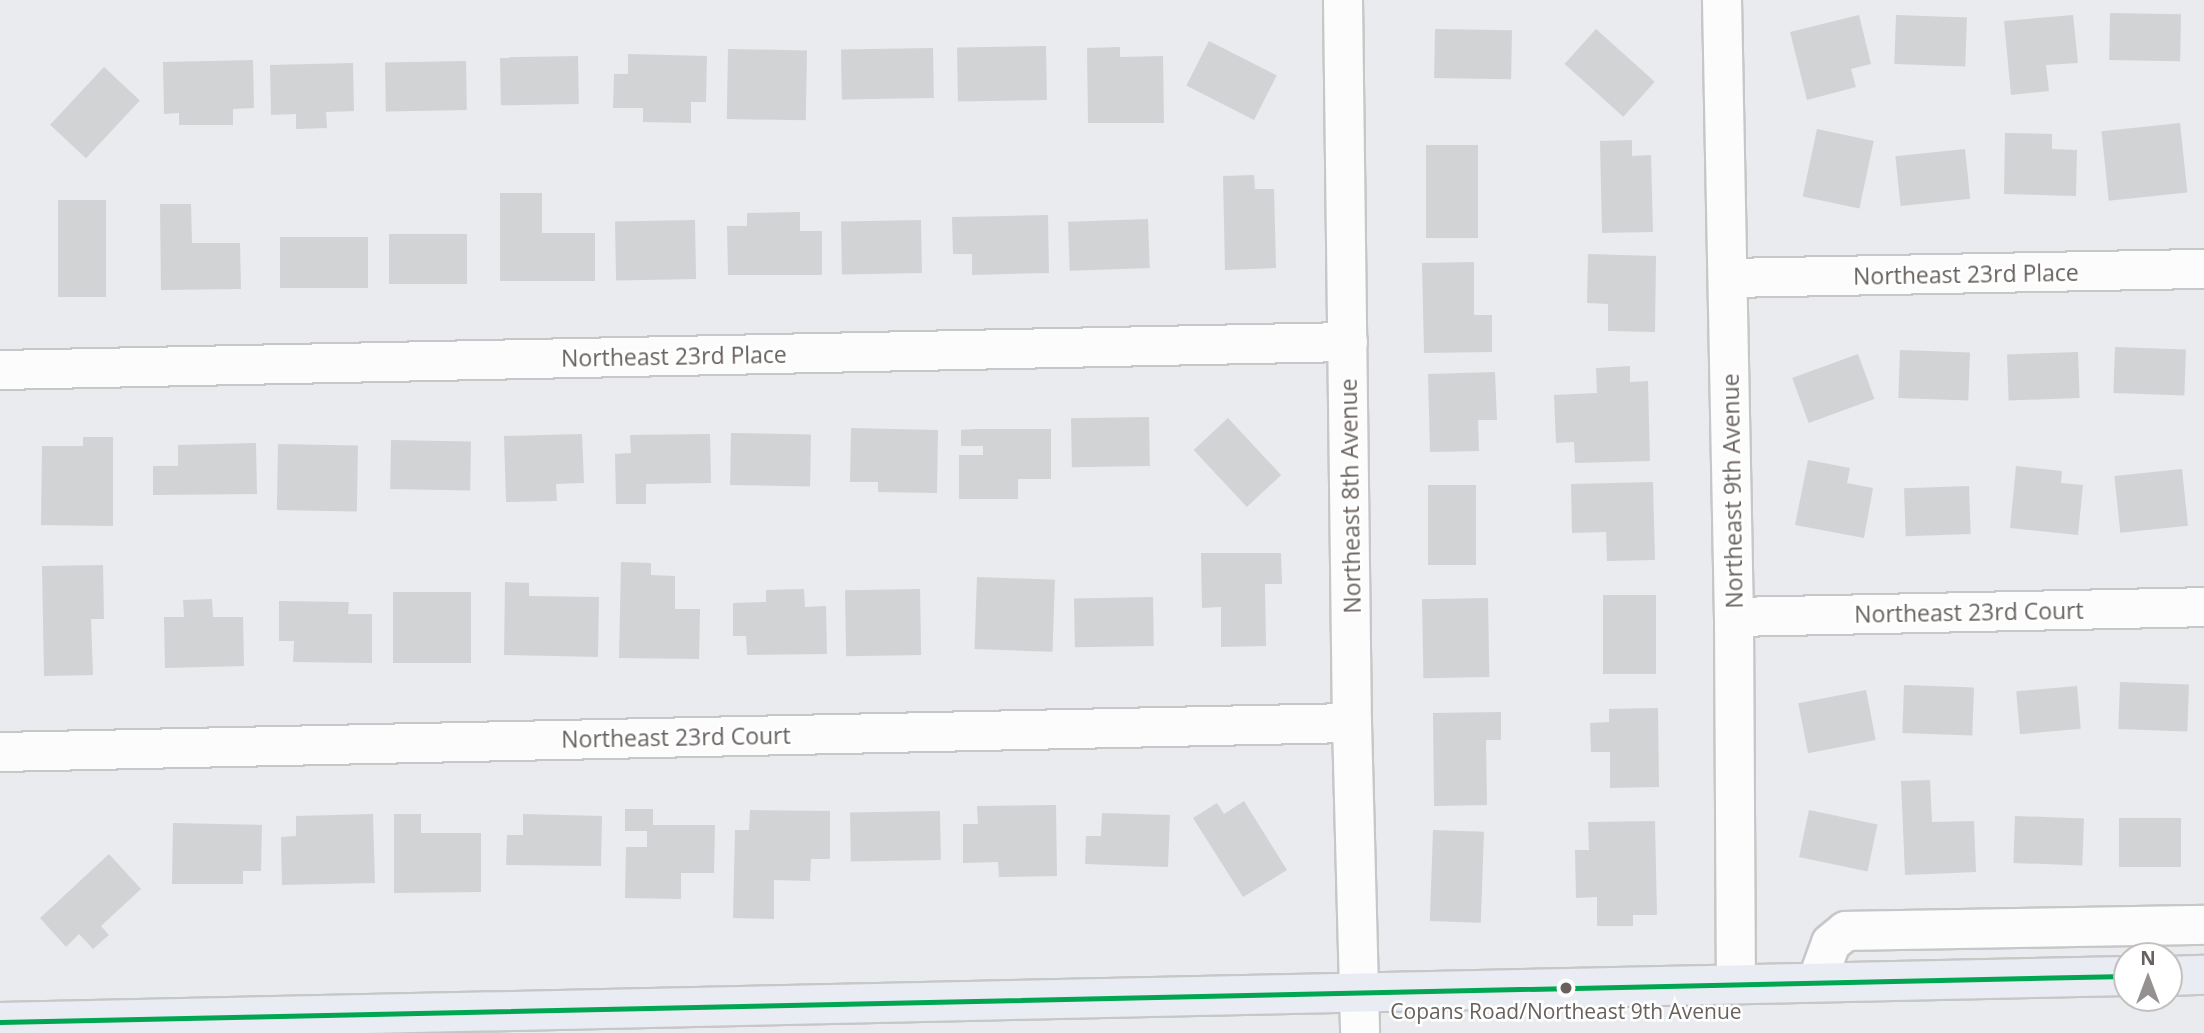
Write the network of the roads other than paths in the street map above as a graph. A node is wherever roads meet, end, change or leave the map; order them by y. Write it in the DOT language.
graph roads {
  1 [pos="1343,0"];
  2 [pos="1722,0"];
  3 [pos="2204,270"];
  4 [pos="1729,278"];
  5 [pos="1348,342"];
  6 [pos="0,370"];
  7 [pos="2204,607"];
  8 [pos="1734,617"];
  9 [pos="1352,723"];
  10 [pos="0,752"];
  11 [pos="2204,925"];
  12 [pos="2183,975"];
  13 [pos="2204,975"];
  14 [pos="2113,976"];
  15 [pos="1817,981"];
  16 [pos="1736,982"];
  17 [pos="1359,993"];
  18 [pos="0,1022"];
  19 [pos="1360,1033"];
  1 -- 5 [label="street, Northeast 8th Avenue"];
  2 -- 4 [label="street, Northeast 9th Avenue"];
  3 -- 4 [label="street, Northeast 23rd Place"];
  4 -- 8 [label="street, Northeast 9th Avenue"];
  5 -- 6 [label="street, Northeast 23rd Place"];
  5 -- 9 [label="street, Northeast 8th Avenue"];
  7 -- 8 [label="street, Northeast 23rd Court"];
  8 -- 16 [label="street, Northeast 9th Avenue"];
  9 -- 10 [label="street, Northeast 23rd Court"];
  9 -- 17 [label="street, Northeast 8th Avenue"];
  11 -- 15 [label="street"];
  12 -- 13 [label="main road"];
  14 -- 15 [label="main road"];
  15 -- 16 [label="main road"];
  16 -- 17 [label="main road"];
  17 -- 18 [label="main road"];
  17 -- 19 [label="street, Northeast 8th Avenue"];
}
